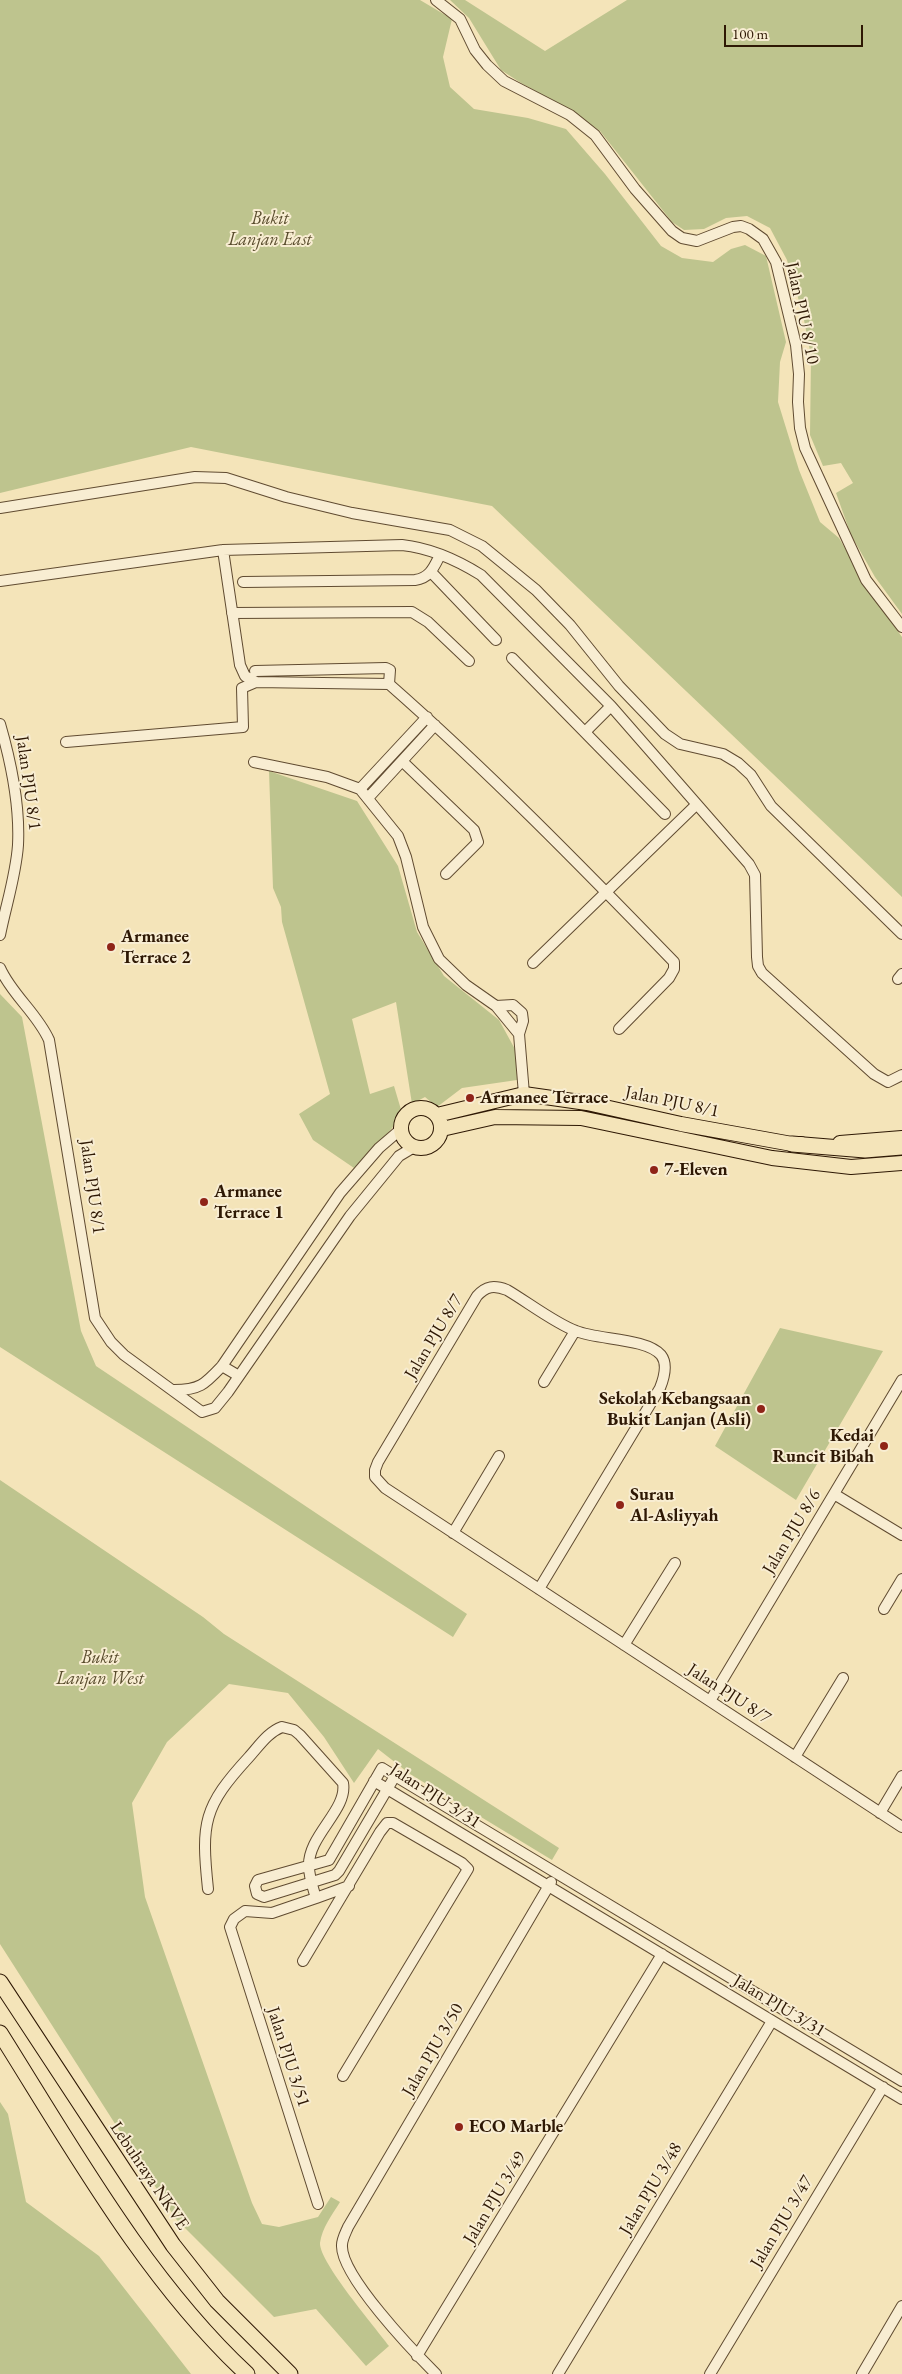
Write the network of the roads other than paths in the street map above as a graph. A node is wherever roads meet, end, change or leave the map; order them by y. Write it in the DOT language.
graph roads {
  1 [pos="436,0"];
  2 [pos="0,508"];
  3 [pos="222,550"];
  4 [pos="440,555"];
  5 [pos="431,572"];
  6 [pos="0,581"];
  7 [pos="242,582"];
  8 [pos="232,613"];
  9 [pos="902,627"];
  10 [pos="496,640"];
  11 [pos="512,658"];
  12 [pos="469,661"];
  13 [pos="255,671"];
  14 [pos="256,682"];
  15 [pos="389,684"];
  16 [pos="611,706"];
  17 [pos="427,717"];
  18 [pos="0,724"];
  19 [pos="435,725"];
  20 [pos="585,732"];
  21 [pos="66,742"];
  22 [pos="402,761"];
  23 [pos="254,762"];
  24 [pos="360,789"];
  25 [pos="368,798"];
  26 [pos="696,805"];
  27 [pos="665,814"];
  28 [pos="446,874"];
  29 [pos="606,892"];
  30 [pos="902,934"];
  31 [pos="0,935"];
  32 [pos="533,963"];
  33 [pos="0,968"];
  34 [pos="496,1006"];
  35 [pos="619,1029"];
  36 [pos="519,1034"];
  37 [pos="902,1075"];
  38 [pos="524,1094"];
  39 [pos="437,1115"];
  40 [pos="681,1124"];
  41 [pos="442,1129"];
  42 [pos="400,1130"];
  43 [pos="902,1138"];
  44 [pos="678,1139"];
  45 [pos="792,1144"];
  46 [pos="414,1147"];
  47 [pos="902,1147"];
  48 [pos="902,1163"];
  49 [pos="576,1331"];
  50 [pos="222,1366"];
  51 [pos="239,1376"];
  52 [pos="902,1380"];
  53 [pos="544,1382"];
  54 [pos="174,1390"];
  55 [pos="500,1456"];
  56 [pos="834,1494"];
  57 [pos="453,1532"];
  58 [pos="902,1535"];
  59 [pos="675,1563"];
  60 [pos="902,1579"];
  61 [pos="539,1589"];
  62 [pos="884,1609"];
  63 [pos="624,1645"];
  64 [pos="842,1678"];
  65 [pos="710,1701"];
  66 [pos="795,1757"];
  67 [pos="395,1776"];
  68 [pos="902,1776"];
  69 [pos="374,1781"];
  70 [pos="388,1788"];
  71 [pos="880,1813"];
  72 [pos="902,1827"];
  73 [pos="308,1866"];
  74 [pos="556,1874"];
  75 [pos="312,1882"];
  76 [pos="348,1886"];
  77 [pos="548,1886"];
  78 [pos="208,1889"];
  79 [pos="316,1898"];
  80 [pos="662,1954"];
  81 [pos="303,1961"];
  82 [pos="0,1982"];
  83 [pos="772,2021"];
  84 [pos="0,2033"];
  85 [pos="344,2076"];
  86 [pos="902,2081"];
  87 [pos="882,2088"];
  88 [pos="902,2099"];
  89 [pos="318,2204"];
  90 [pos="902,2306"];
  91 [pos="417,2356"];
  92 [pos="247,2374"];
  93 [pos="290,2374"];
  94 [pos="436,2374"];
  95 [pos="558,2374"];
  96 [pos="710,2374"];
  97 [pos="862,2374"];
  1 -- 9 [label="street, Jalan PJU 8/10"];
  2 -- 30 [label="street"];
  3 -- 4 [label="street"];
  3 -- 6 [label="street"];
  3 -- 8 [label="street"];
  4 -- 5 [label="street"];
  4 -- 16 [label="street"];
  5 -- 7 [label="street"];
  5 -- 10 [label="street"];
  8 -- 12 [label="street"];
  8 -- 14 [label="street"];
  11 -- 20 [label="street"];
  13 -- 15 [label="street"];
  14 -- 15 [label="street"];
  14 -- 21 [label="street"];
  15 -- 17 [label="street"];
  16 -- 20 [label="street"];
  16 -- 26 [label="street"];
  17 -- 19 [label="street"];
  17 -- 24 [label="street"];
  18 -- 31 [label="street, Jalan PJU 8/1"];
  19 -- 22 [label="street"];
  19 -- 29 [label="street"];
  20 -- 27 [label="street"];
  22 -- 25 [label="street"];
  22 -- 28 [label="street"];
  23 -- 24 [label="street"];
  24 -- 25 [label="street"];
  25 -- 34 [label="street"];
  26 -- 29 [label="street"];
  26 -- 37 [label="street"];
  29 -- 32 [label="street"];
  29 -- 35 [label="street"];
  33 -- 54 [label="street, Jalan PJU 8/1"];
  34 -- 36 [label="street"];
  34 -- 36 [label="street"];
  36 -- 38 [label="street"];
  38 -- 39 [label="main road, Jalan PJU 8/1"];
  38 -- 40 [label="main road, Jalan PJU 8/1"];
  39 -- 41 [label="main road"];
  39 -- 42 [label="main road"];
  40 -- 44 [label="main road"];
  40 -- 45 [label="main road, Jalan PJU 8/1"];
  41 -- 44 [label="main road, Jalan PJU 8/1"];
  41 -- 46 [label="main road"];
  42 -- 46 [label="main road"];
  42 -- 50 [label="street"];
  43 -- 45 [label="main road, Jalan PJU 8/1"];
  44 -- 48 [label="main road, Jalan PJU 8/1"];
  45 -- 47 [label="highway"];
  46 -- 51 [label="street, Jalan PJU 8/1"];
  49 -- 53 [label="street"];
  49 -- 57 [label="street, Jalan PJU 8/7"];
  49 -- 61 [label="street, Jalan PJU 8/7"];
  50 -- 51 [label="street"];
  50 -- 54 [label="street"];
  51 -- 54 [label="street, Jalan PJU 8/1"];
  52 -- 56 [label="street, Jalan PJU 8/6"];
  55 -- 57 [label="street"];
  56 -- 58 [label="street"];
  56 -- 65 [label="street, Jalan PJU 8/6"];
  57 -- 61 [label="street, Jalan PJU 8/7"];
  59 -- 63 [label="street"];
  60 -- 62 [label="street"];
  61 -- 63 [label="street, Jalan PJU 8/7"];
  63 -- 65 [label="street, Jalan PJU 8/7"];
  64 -- 66 [label="street"];
  65 -- 66 [label="street, Jalan PJU 8/7"];
  66 -- 71 [label="street, Jalan PJU 8/7"];
  67 -- 69 [label="street, Jalan PJU 3/31"];
  67 -- 70 [label="street"];
  67 -- 74 [label="street, Jalan PJU 3/31"];
  68 -- 71 [label="street"];
  69 -- 70 [label="street, Jalan PJU 3/31"];
  69 -- 73 [label="street"];
  70 -- 75 [label="street"];
  70 -- 77 [label="street, Jalan PJU 3/31"];
  71 -- 72 [label="street, Jalan PJU 8/7"];
  73 -- 75 [label="street"];
  73 -- 75 [label="street"];
  73 -- 78 [label="street"];
  74 -- 77 [label="street, Jalan PJU 3/50"];
  74 -- 86 [label="street, Jalan PJU 3/31"];
  75 -- 79 [label="street"];
  76 -- 79 [label="street"];
  76 -- 81 [label="street"];
  76 -- 85 [label="street"];
  77 -- 80 [label="street, Jalan PJU 3/31"];
  77 -- 91 [label="street, Jalan PJU 3/50"];
  79 -- 89 [label="street, Jalan PJU 3/51"];
  80 -- 83 [label="street, Jalan PJU 3/31"];
  80 -- 91 [label="street, Jalan PJU 3/49"];
  82 -- 93 [label="highway, Lebuhraya NKVE"];
  83 -- 87 [label="street, Jalan PJU 3/31"];
  83 -- 95 [label="street, Jalan PJU 3/48"];
  84 -- 92 [label="highway"];
  87 -- 88 [label="street, Jalan PJU 3/31"];
  87 -- 96 [label="street, Jalan PJU 3/47"];
  90 -- 97 [label="street"];
  91 -- 94 [label="street"];
}
